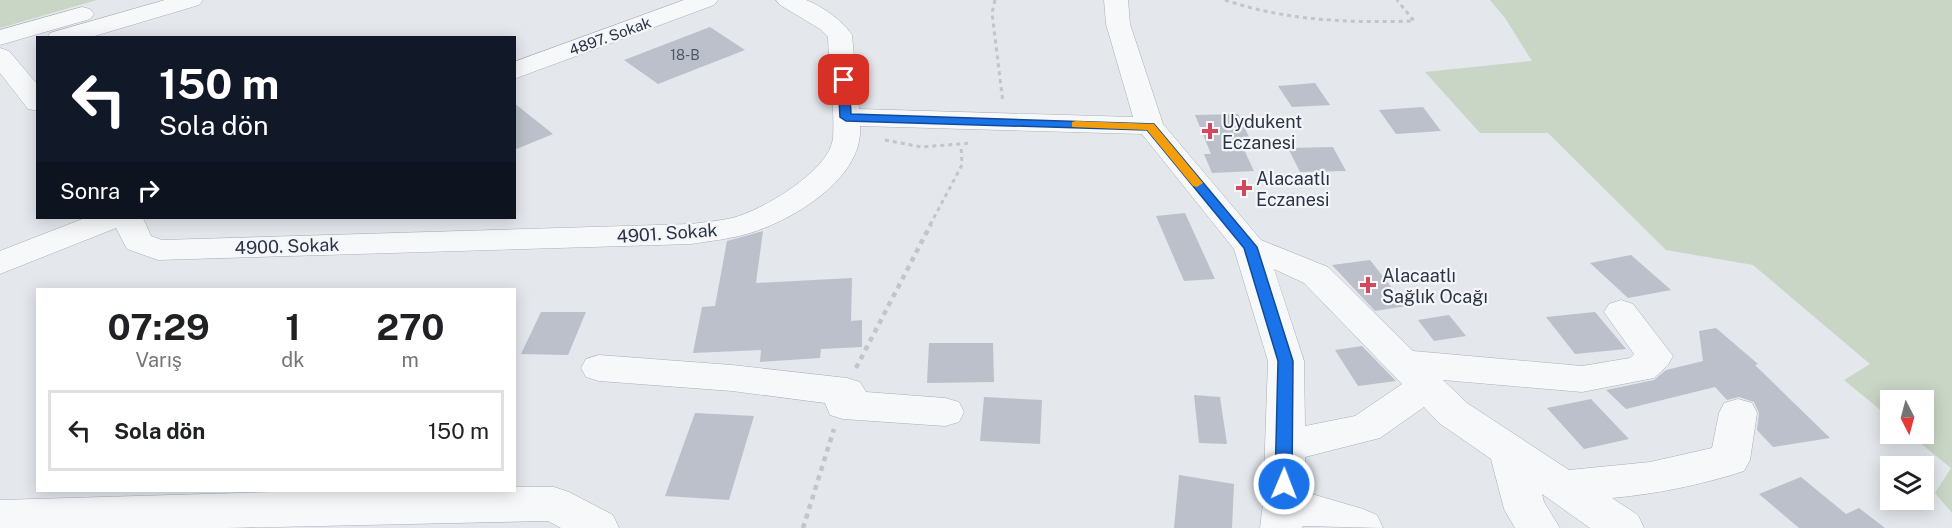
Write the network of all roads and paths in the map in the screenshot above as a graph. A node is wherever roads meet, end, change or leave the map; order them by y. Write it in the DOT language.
graph roads {
  1 [pos="132,0"];
  2 [pos="191,0"];
  3 [pos="706,0"];
  4 [pos="788,0"];
  5 [pos="994,0"];
  6 [pos="1116,0"];
  7 [pos="1225,0"];
  8 [pos="1397,0"];
  9 [pos="66,36"];
  10 [pos="0,38"];
  11 [pos="36,45"];
  12 [pos="0,55"];
  13 [pos="516,70"];
  14 [pos="36,100"];
  15 [pos="846,117"];
  16 [pos="1005,122"];
  17 [pos="1150,126"];
  18 [pos="961,145"];
  19 [pos="110,219"];
  20 [pos="128,219"];
  21 [pos="464,241"];
  22 [pos="1250,247"];
  23 [pos="0,263"];
  24 [pos="1621,312"];
  25 [pos="599,368"];
  26 [pos="1415,375"];
  27 [pos="845,399"];
  28 [pos="945,412"];
  29 [pos="1738,412"];
  30 [pos="1284,446"];
  31 [pos="1509,451"];
  32 [pos="1562,487"];
  33 [pos="460,516"];
  34 [pos="1282,516"];
  35 [pos="0,517"];
  36 [pos="598,528"];
  37 [pos="803,528"];
  38 [pos="1362,528"];
  39 [pos="1539,528"];
  40 [pos="1623,528"];
  1 -- 10 [label="street"];
  2 -- 9 [label="street"];
  3 -- 13 [label="street, 4897. Sokak"];
  4 -- 15 [label="street, 4901. Sokak"];
  5 -- 16 [label="path"];
  6 -- 17 [label="street"];
  7 -- 8 [label="path"];
  11 -- 12 [label="street"];
  12 -- 14 [label="street"];
  15 -- 16 [label="street"];
  15 -- 21 [label="street, 4901. Sokak"];
  16 -- 17 [label="street"];
  17 -- 22 [label="street"];
  18 -- 27 [label="path"];
  19 -- 23 [label="street"];
  20 -- 21 [label="street, 4900. Sokak"];
  22 -- 26 [label="street"];
  22 -- 30 [label="street"];
  24 -- 26 [label="street"];
  25 -- 27 [label="street"];
  26 -- 30 [label="street"];
  26 -- 31 [label="street"];
  27 -- 28 [label="street"];
  27 -- 37 [label="path"];
  29 -- 32 [label="street"];
  30 -- 34 [label="street"];
  31 -- 32 [label="street"];
  31 -- 39 [label="street"];
  32 -- 40 [label="street"];
  33 -- 35 [label="street"];
  33 -- 36 [label="street"];
  34 -- 38 [label="street"];
}
